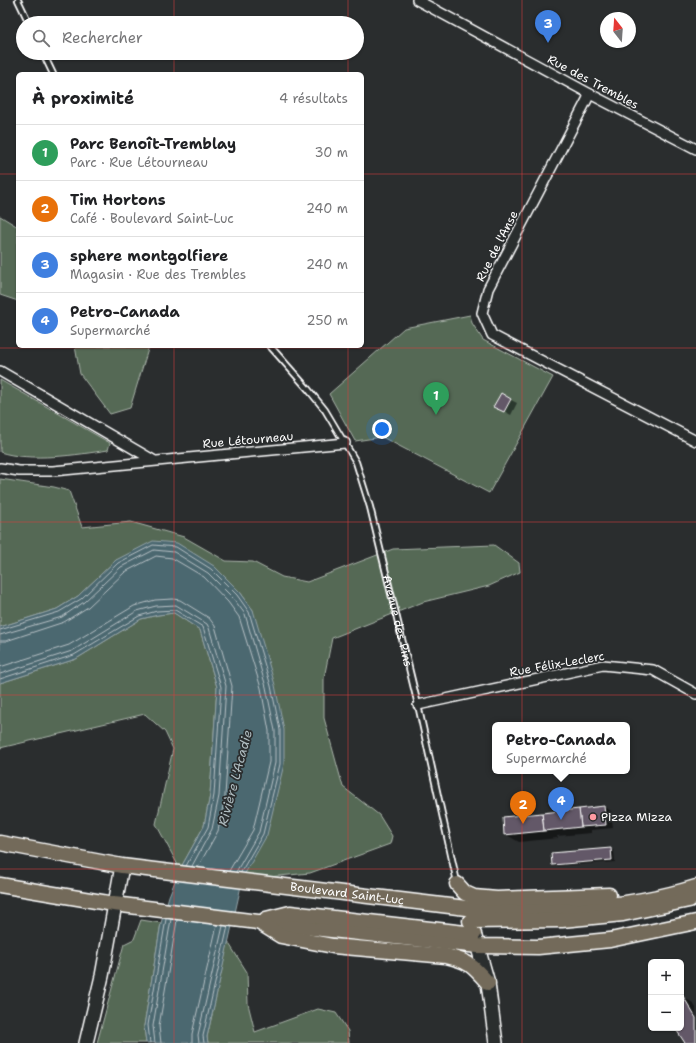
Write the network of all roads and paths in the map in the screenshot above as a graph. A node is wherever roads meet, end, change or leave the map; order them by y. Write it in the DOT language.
graph roads {
  1 [pos="18,0"];
  2 [pos="416,0"];
  3 [pos="26,16"];
  4 [pos="46,60"];
  5 [pos="52,72"];
  6 [pos="590,94"];
  7 [pos="696,150"];
  8 [pos="272,348"];
  9 [pos="0,371"];
  10 [pos="696,441"];
  11 [pos="344,443"];
  12 [pos="153,460"];
  13 [pos="0,468"];
  14 [pos="696,694"];
  15 [pos="418,705"];
  16 [pos="0,843"];
  17 [pos="122,866"];
  18 [pos="696,880"];
  19 [pos="0,885"];
  20 [pos="696,886"];
  21 [pos="696,895"];
  22 [pos="462,897"];
  23 [pos="114,904"];
  24 [pos="258,922"];
  25 [pos="696,922"];
  26 [pos="474,934"];
  27 [pos="488,983"];
  28 [pos="86,1043"];
  29 [pos="496,1043"];
  1 -- 3 [label="lane"];
  2 -- 6 [label="street, Rue des Trembles"];
  4 -- 5 [label="lane"];
  6 -- 7 [label="street, Rue des Trembles"];
  6 -- 10 [label="street, Rue de l'Anse"];
  8 -- 11 [label="lane, Avenue des Pins"];
  9 -- 12 [label="street"];
  11 -- 12 [label="street, Rue Létourneau"];
  11 -- 15 [label="lane, Avenue des Pins"];
  12 -- 13 [label="street, Rue Létourneau"];
  14 -- 15 [label="street, Rue Félix-Leclerc"];
  15 -- 22 [label="lane, Avenue des Pins"];
  16 -- 17 [label="main road, Boulevard Saint-Luc"];
  17 -- 22 [label="main road, Boulevard Saint-Luc"];
  17 -- 23 [label="street"];
  18 -- 22 [label="main road"];
  19 -- 23 [label="main road"];
  20 -- 22 [label="main road, Boulevard Saint-Luc"];
  21 -- 26 [label="main road"];
  22 -- 26 [label="street, Avenue des Pins"];
  23 -- 24 [label="main road"];
  23 -- 28 [label="street"];
  24 -- 26 [label="main road"];
  24 -- 27 [label="main road"];
  25 -- 26 [label="main road"];
  26 -- 27 [label="street, Avenue des Pins"];
  27 -- 29 [label="street, Avenue des Pins"];
}
